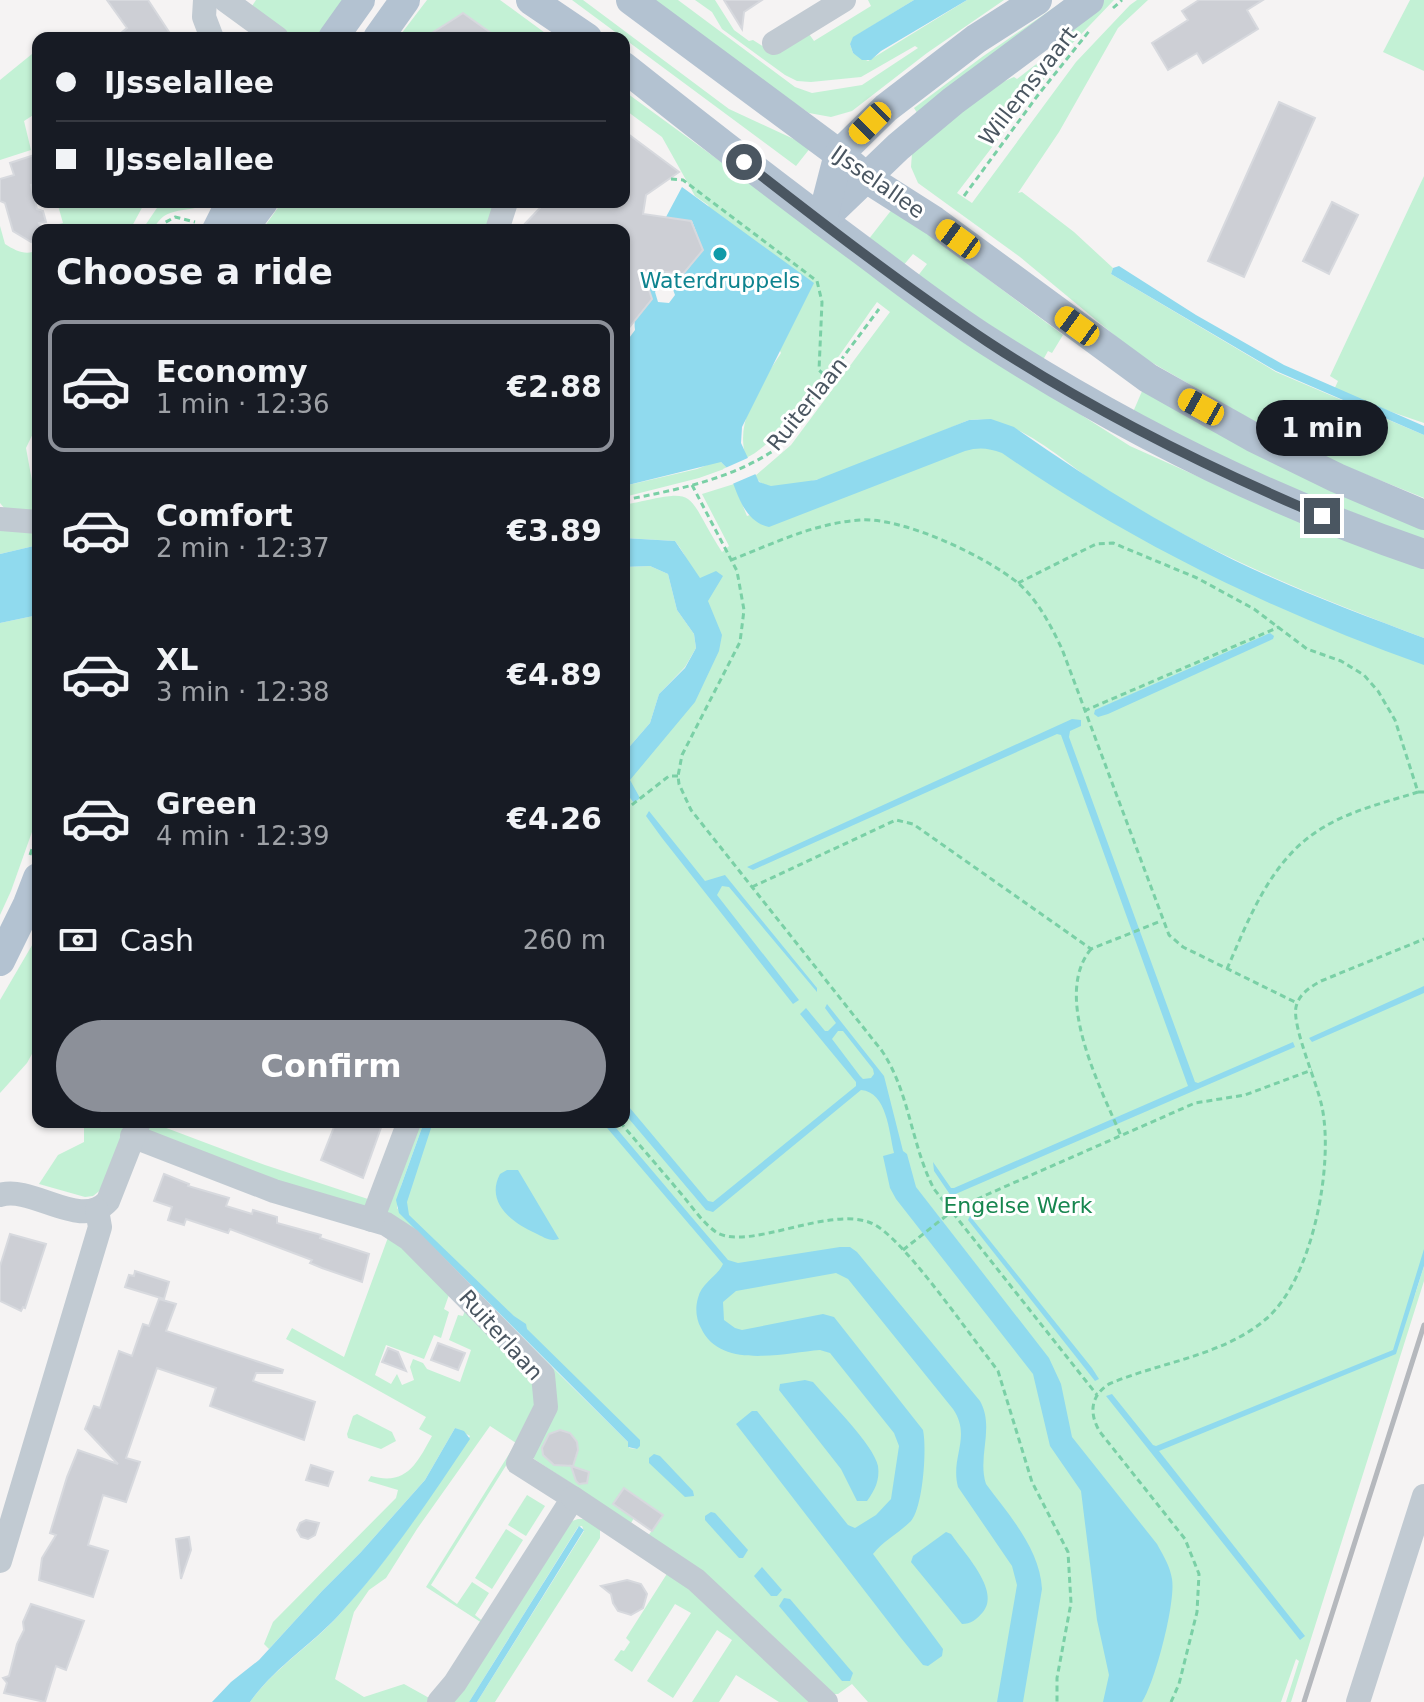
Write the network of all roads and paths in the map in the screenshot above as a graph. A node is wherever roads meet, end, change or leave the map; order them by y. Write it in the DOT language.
graph roads {
  1 [pos="205,0"];
  2 [pos="225,0"];
  3 [pos="360,0"];
  4 [pos="405,0"];
  5 [pos="531,0"];
  6 [pos="631,0"];
  7 [pos="844,0"];
  8 [pos="1037,0"];
  9 [pos="1122,0"];
  10 [pos="1097,13"];
  11 [pos="210,32"];
  12 [pos="269,32"];
  13 [pos="337,32"];
  14 [pos="382,32"];
  15 [pos="578,32"];
  16 [pos="774,43"];
  17 [pos="630,72"];
  18 [pos="839,154"];
  19 [pos="671,179"];
  20 [pos="868,179"];
  21 [pos="964,196"];
  22 [pos="225,208"];
  23 [pos="822,220"];
  24 [pos="163,224"];
  25 [pos="201,224"];
  26 [pos="211,224"];
  27 [pos="879,309"];
  28 [pos="828,379"];
  29 [pos="692,485"];
  30 [pos="630,499"];
  31 [pos="1424,515"];
  32 [pos="0,519"];
  33 [pos="32,522"];
  34 [pos="1424,554"];
  35 [pos="731,560"];
  36 [pos="1018,583"];
  37 [pos="1280,626"];
  38 [pos="1084,711"];
  39 [pos="678,776"];
  40 [pos="1418,792"];
  41 [pos="1424,792"];
  42 [pos="630,806"];
  43 [pos="752,887"];
  44 [pos="32,894"];
  45 [pos="1161,921"];
  46 [pos="1424,939"];
  47 [pos="1091,949"];
  48 [pos="0,961"];
  49 [pos="1227,969"];
  50 [pos="1297,1003"];
  51 [pos="1312,1070"];
  52 [pos="407,1128"];
  53 [pos="625,1128"];
  54 [pos="135,1129"];
  55 [pos="1121,1136"];
  56 [pos="10,1194"];
  57 [pos="97,1210"];
  58 [pos="951,1212"];
  59 [pos="372,1220"];
  60 [pos="903,1250"];
  61 [pos="1097,1395"];
  62 [pos="1424,1496"];
  63 [pos="573,1498"];
  64 [pos="0,1561"];
  65 [pos="439,1702"];
  66 [pos="826,1702"];
  67 [pos="1057,1702"];
  68 [pos="1171,1702"];
  69 [pos="1358,1702"];
  1 -- 11 [label="street"];
  2 -- 12 [label="street"];
  3 -- 13 [label="main road"];
  4 -- 14 [label="main road"];
  5 -- 15 [label="main road"];
  6 -- 18 [label="main road, IJsselallee"];
  7 -- 16 [label="street"];
  8 -- 18 [label="main road"];
  9 -- 10 [label="path, Willemsvaart"];
  10 -- 20 [label="main road"];
  10 -- 21 [label="path, Willemsvaart"];
  17 -- 23 [label="main road"];
  18 -- 20 [label="main road, IJsselallee"];
  18 -- 23 [label="main road"];
  19 -- 28 [label="path"];
  20 -- 23 [label="main road"];
  20 -- 31 [label="main road, IJsselallee"];
  22 -- 26 [label="main road"];
  23 -- 34 [label="main road"];
  24 -- 25 [label="path"];
  27 -- 28 [label="path, Ruiterlaan"];
  28 -- 29 [label="path, Ruiterlaan"];
  29 -- 30 [label="path, Ruiterlaan"];
  29 -- 35 [label="path"];
  32 -- 33 [label="street"];
  35 -- 36 [label="path"];
  35 -- 39 [label="path"];
  36 -- 37 [label="path"];
  36 -- 38 [label="path"];
  37 -- 38 [label="path"];
  37 -- 40 [label="path"];
  38 -- 45 [label="path"];
  39 -- 42 [label="path"];
  39 -- 43 [label="path"];
  40 -- 41 [label="path"];
  40 -- 49 [label="path"];
  43 -- 47 [label="path"];
  43 -- 58 [label="path"];
  44 -- 48 [label="main road"];
  45 -- 47 [label="path"];
  45 -- 49 [label="path"];
  46 -- 50 [label="path"];
  47 -- 55 [label="path"];
  49 -- 50 [label="path"];
  50 -- 51 [label="path"];
  51 -- 55 [label="path"];
  51 -- 61 [label="path"];
  52 -- 59 [label="street"];
  53 -- 60 [label="path"];
  54 -- 57 [label="street, Ruiterlaan"];
  54 -- 59 [label="street, Ruiterlaan"];
  55 -- 58 [label="path"];
  56 -- 57 [label="street"];
  57 -- 64 [label="street, Ruiterlaan"];
  58 -- 60 [label="path"];
  58 -- 61 [label="path"];
  59 -- 63 [label="street, Ruiterlaan"];
  60 -- 67 [label="path"];
  61 -- 68 [label="path"];
  62 -- 69 [label="street"];
  63 -- 65 [label="street"];
  63 -- 66 [label="street"];
}
